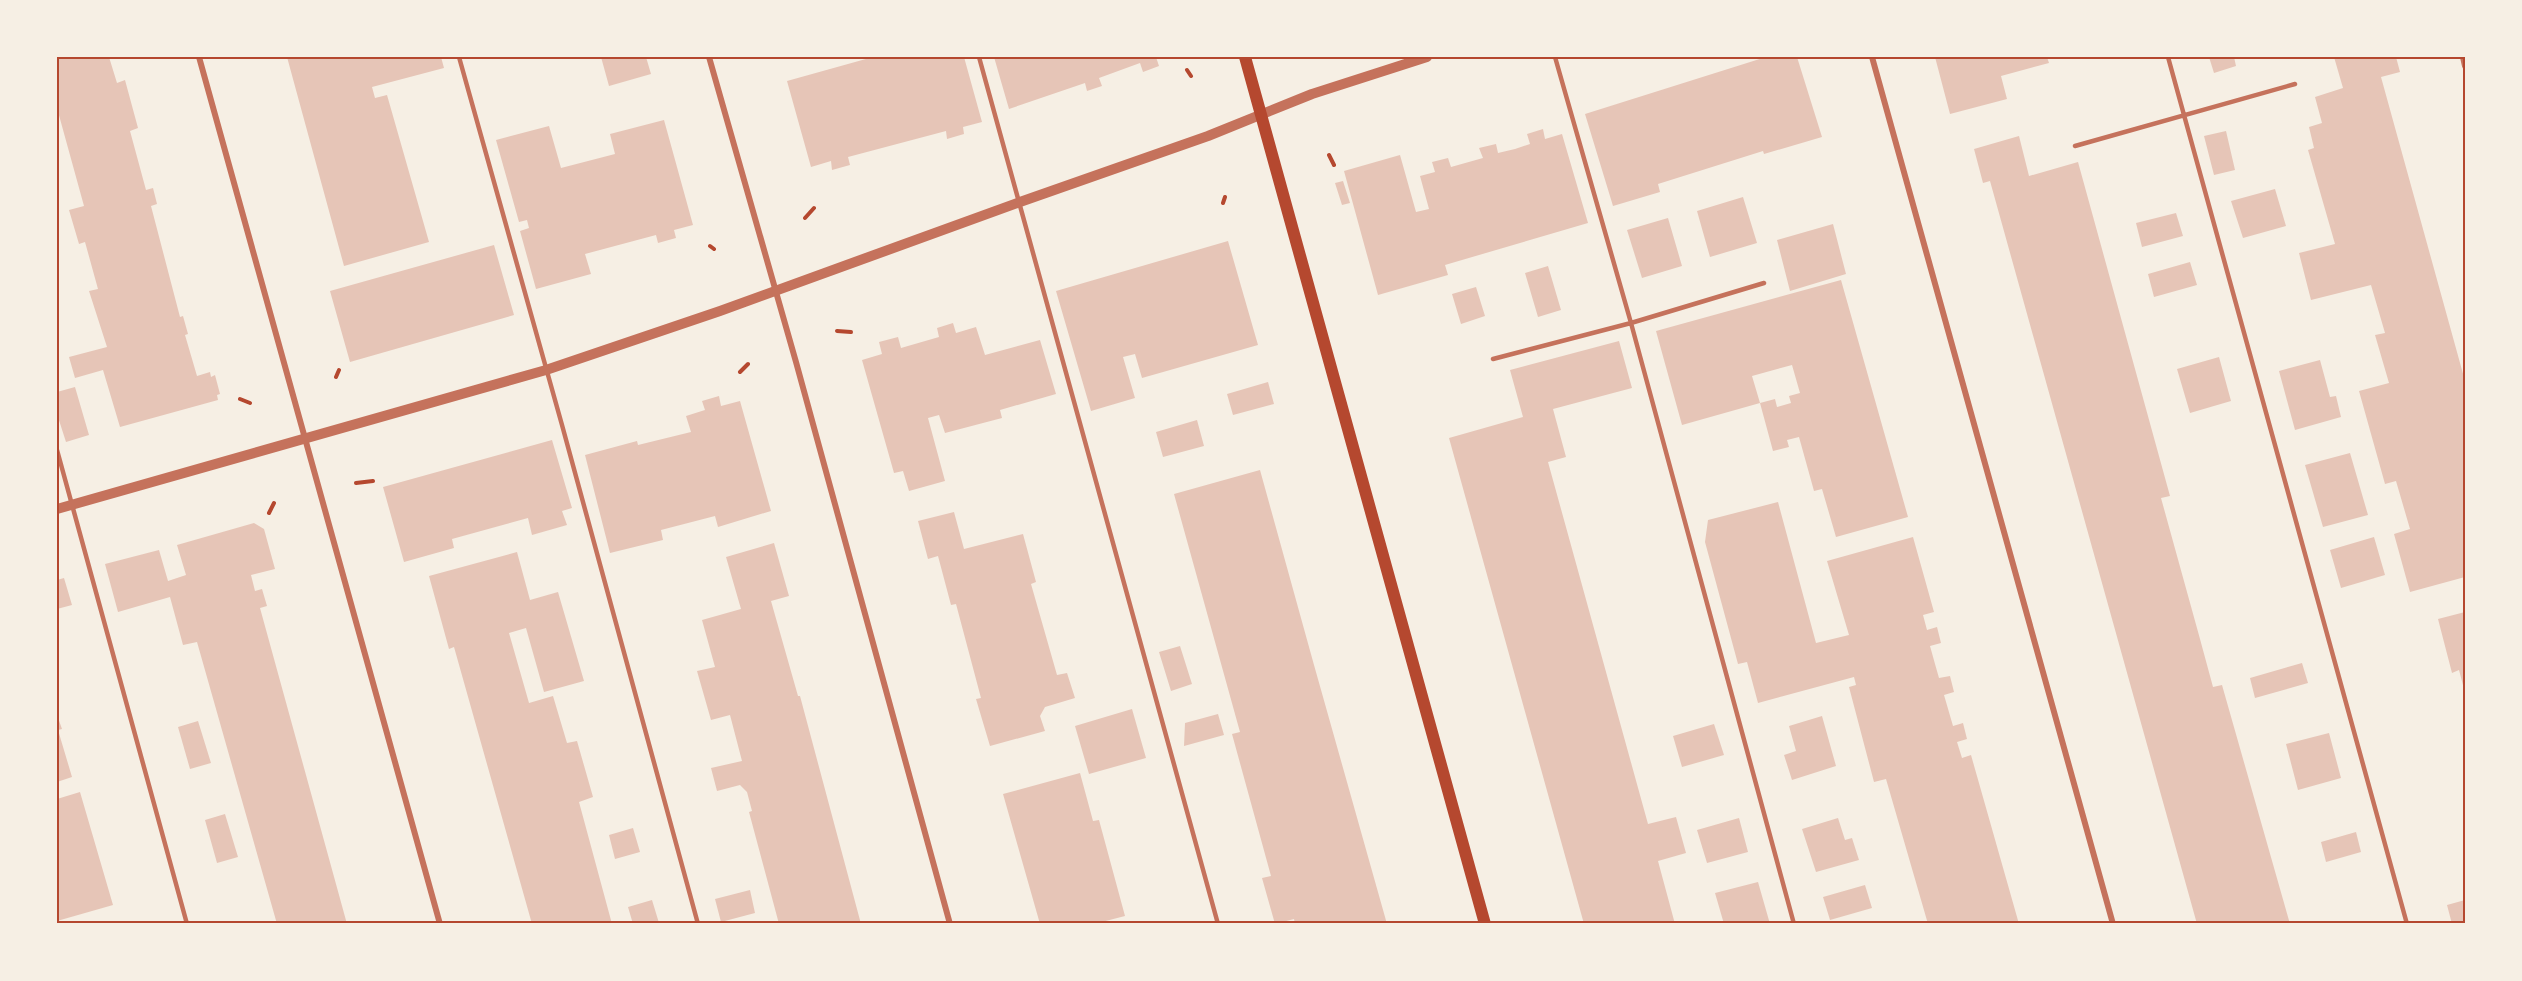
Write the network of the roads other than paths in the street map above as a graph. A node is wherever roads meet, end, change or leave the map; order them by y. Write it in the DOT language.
graph roads {
  1 [pos="199,57"];
  2 [pos="459,57"];
  3 [pos="709,57"];
  4 [pos="979,57"];
  5 [pos="1245,57"];
  6 [pos="1427,57"];
  7 [pos="1555,57"];
  8 [pos="1872,57"];
  9 [pos="2168,57"];
  10 [pos="2463,57"];
  11 [pos="2465,66"];
  12 [pos="2295,84"];
  13 [pos="1262,114"];
  14 [pos="2185,115"];
  15 [pos="2075,146"];
  16 [pos="1020,202"];
  17 [pos="1764,284"];
  18 [pos="776,291"];
  19 [pos="1631,323"];
  20 [pos="1493,359"];
  21 [pos="546,370"];
  22 [pos="304,440"];
  23 [pos="57,450"];
  24 [pos="72,505"];
  25 [pos="57,509"];
  26 [pos="187,924"];
  27 [pos="440,924"];
  28 [pos="698,924"];
  29 [pos="950,924"];
  30 [pos="1218,924"];
  31 [pos="1485,924"];
  32 [pos="1794,924"];
  33 [pos="2113,924"];
  34 [pos="2407,924"];
  1 -- 22 [label="street"];
  2 -- 21 [label="lane"];
  3 -- 18 [label="street"];
  4 -- 16 [label="lane"];
  5 -- 13 [label="main road"];
  6 -- 13 [label="street"];
  7 -- 19 [label="lane"];
  8 -- 33 [label="street"];
  9 -- 14 [label="lane"];
  10 -- 11 [label="street"];
  12 -- 14 [label="lane"];
  13 -- 16 [label="street"];
  13 -- 31 [label="main road"];
  14 -- 15 [label="lane"];
  14 -- 34 [label="lane"];
  16 -- 18 [label="street"];
  16 -- 30 [label="lane"];
  17 -- 19 [label="lane"];
  18 -- 21 [label="street"];
  18 -- 29 [label="street"];
  19 -- 20 [label="lane"];
  19 -- 32 [label="lane"];
  21 -- 22 [label="street"];
  21 -- 28 [label="lane"];
  22 -- 24 [label="street"];
  22 -- 27 [label="street"];
  23 -- 24 [label="lane"];
  24 -- 25 [label="street"];
  24 -- 26 [label="lane"];
}
